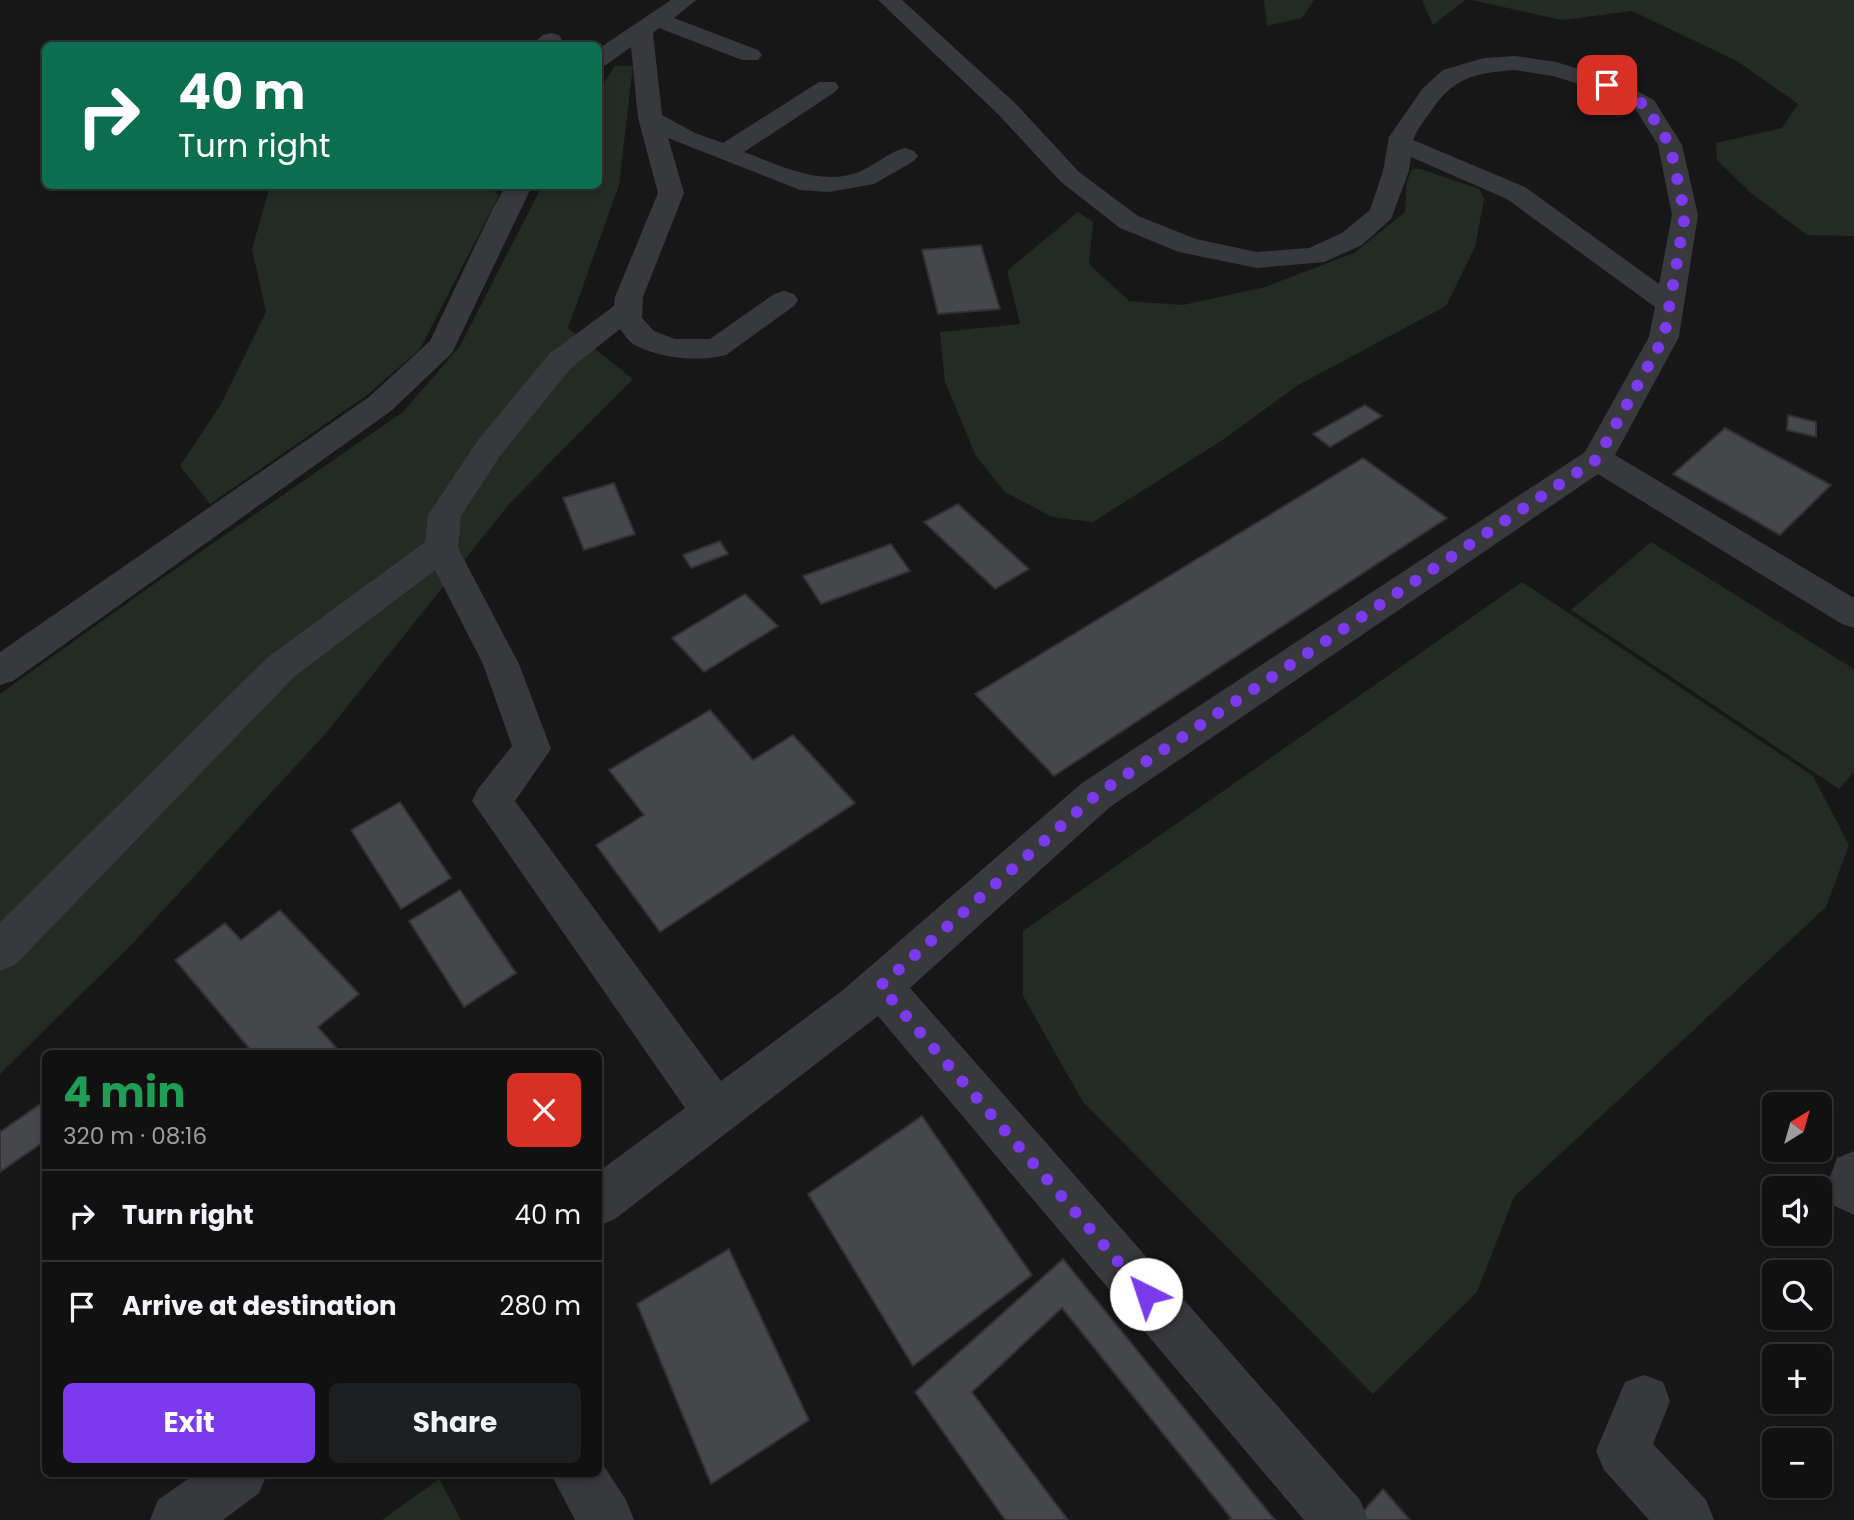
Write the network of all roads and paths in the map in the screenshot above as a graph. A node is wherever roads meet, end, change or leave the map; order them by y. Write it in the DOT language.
graph roads {
  1 [pos="685,0"];
  2 [pos="890,0"];
  3 [pos="648,24"];
  4 [pos="750,55"];
  5 [pos="602,57"];
  6 [pos="827,87"];
  7 [pos="650,118"];
  8 [pos="1400,144"];
  9 [pos="725,153"];
  10 [pos="905,156"];
  11 [pos="517,189"];
  12 [pos="784,300"];
  13 [pos="1670,305"];
  14 [pos="628,309"];
  15 [pos="1597,459"];
  16 [pos="441,548"];
  17 [pos="1854,615"];
  18 [pos="0,671"];
  19 [pos="0,951"];
  20 [pos="880,986"];
  21 [pos="716,1113"];
  22 [pos="1854,1175"];
  23 [pos="1854,1191"];
  24 [pos="602,1199"];
  25 [pos="1644,1401"];
  26 [pos="236,1477"];
  27 [pos="580,1477"];
  28 [pos="178,1520"];
  29 [pos="606,1520"];
  30 [pos="1340,1520"];
  31 [pos="1686,1520"];
  1 -- 3 [label="lane"];
  2 -- 8 [label="lane"];
  3 -- 4 [label="lane"];
  3 -- 5 [label="lane"];
  3 -- 7 [label="lane"];
  6 -- 9 [label="lane"];
  7 -- 9 [label="lane"];
  7 -- 14 [label="lane"];
  8 -- 13 [label="lane"];
  8 -- 13 [label="lane"];
  9 -- 10 [label="lane"];
  11 -- 18 [label="lane"];
  12 -- 14 [label="lane"];
  13 -- 15 [label="lane"];
  14 -- 16 [label="lane"];
  15 -- 17 [label="lane"];
  15 -- 20 [label="lane"];
  16 -- 19 [label="lane"];
  16 -- 21 [label="lane"];
  20 -- 21 [label="lane"];
  20 -- 30 [label="lane"];
  21 -- 24 [label="lane"];
  22 -- 23 [label="lane"];
  25 -- 31 [label="lane"];
  26 -- 28 [label="lane"];
  27 -- 29 [label="lane"];
}
